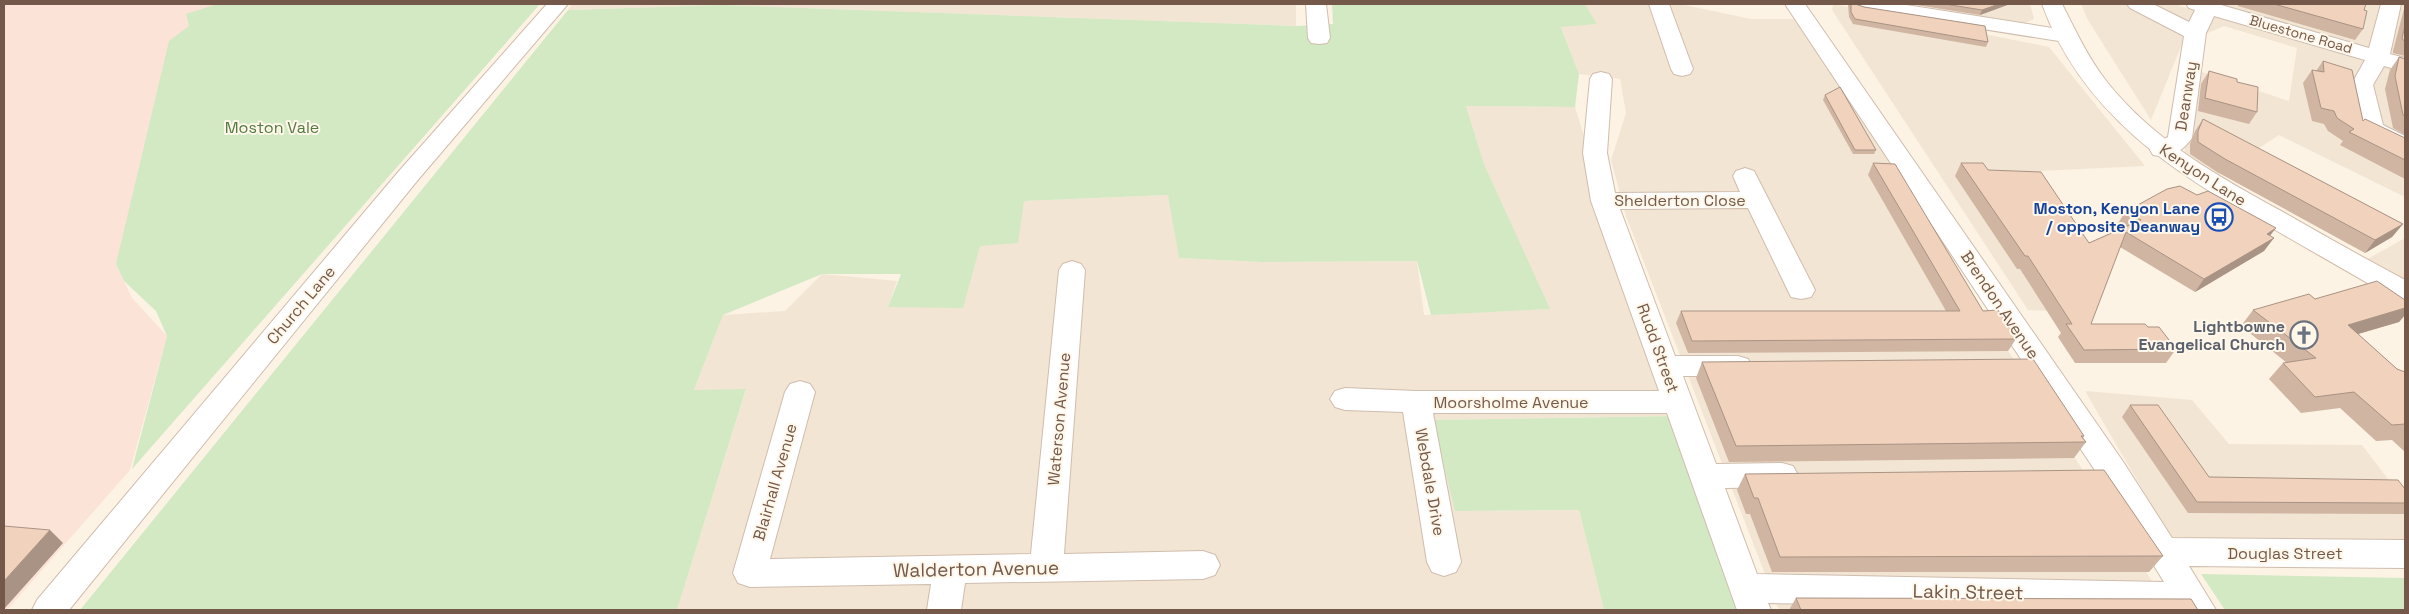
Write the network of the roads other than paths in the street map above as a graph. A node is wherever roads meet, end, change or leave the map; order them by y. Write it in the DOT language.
graph roads {
  1 [pos="558,4"];
  2 [pos="1316,4"];
  3 [pos="1658,4"];
  4 [pos="1795,4"];
  5 [pos="1862,4"];
  6 [pos="2052,4"];
  7 [pos="2137,4"];
  8 [pos="2391,4"];
  9 [pos="2202,5"];
  10 [pos="2195,33"];
  11 [pos="2065,36"];
  12 [pos="1319,38"];
  13 [pos="2378,57"];
  14 [pos="2405,65"];
  15 [pos="1682,69"];
  16 [pos="1601,79"];
  17 [pos="2405,145"];
  18 [pos="2162,150"];
  19 [pos="1745,176"];
  20 [pos="1756,200"];
  21 [pos="1604,201"];
  22 [pos="1072,270"];
  23 [pos="1801,290"];
  24 [pos="2405,292"];
  25 [pos="2010,363"];
  26 [pos="2039,363"];
  27 [pos="1763,365"];
  28 [pos="1664,366"];
  29 [pos="800,392"];
  30 [pos="1345,399"];
  31 [pos="1416,402"];
  32 [pos="1677,402"];
  33 [pos="2083,472"];
  34 [pos="2113,472"];
  35 [pos="1813,474"];
  36 [pos="1704,476"];
  37 [pos="2165,552"];
  38 [pos="2405,554"];
  39 [pos="1444,562"];
  40 [pos="1202,565"];
  41 [pos="1046,568"];
  42 [pos="950,569"];
  43 [pos="750,573"];
  44 [pos="1750,599"];
  45 [pos="2194,603"];
  46 [pos="49,610"];
  47 [pos="944,610"];
  1 -- 46 [label="street, Church Lane"];
  2 -- 12 [label="street"];
  3 -- 15 [label="street"];
  4 -- 26 [label="street, Brendon Avenue"];
  5 -- 11 [label="street"];
  6 -- 11 [label="street, Kenyon Lane"];
  7 -- 10 [label="street"];
  8 -- 13 [label="street"];
  9 -- 10 [label="street, Deanway"];
  9 -- 13 [label="street, Bluestone Road"];
  10 -- 18 [label="street, Deanway"];
  11 -- 18 [label="street, Kenyon Lane"];
  13 -- 14 [label="street, Bluestone Road"];
  13 -- 17 [label="street"];
  16 -- 21 [label="street, Rudd Street"];
  18 -- 24 [label="street, Kenyon Lane"];
  19 -- 20 [label="street, Shelderton Close"];
  20 -- 21 [label="street, Shelderton Close"];
  20 -- 23 [label="street, Shelderton Close"];
  21 -- 28 [label="street, Rudd Street"];
  22 -- 41 [label="street, Waterson Avenue"];
  25 -- 26 [label="street"];
  26 -- 34 [label="street, Brendon Avenue"];
  27 -- 28 [label="street"];
  28 -- 32 [label="street, Rudd Street"];
  29 -- 43 [label="street, Blairhall Avenue"];
  30 -- 31 [label="street, Moorsholme Avenue"];
  31 -- 32 [label="street, Moorsholme Avenue"];
  31 -- 39 [label="street, Webdale Drive"];
  32 -- 36 [label="street, Rudd Street"];
  33 -- 34 [label="street"];
  34 -- 37 [label="street, Brendon Avenue"];
  35 -- 36 [label="street"];
  36 -- 44 [label="street, Rudd Street"];
  37 -- 38 [label="street, Douglas Street"];
  37 -- 45 [label="street, Brendon Avenue"];
  40 -- 41 [label="street, Walderton Avenue"];
  41 -- 42 [label="street, Walderton Avenue"];
  42 -- 43 [label="street, Walderton Avenue"];
  42 -- 47 [label="street"];
  44 -- 45 [label="street, Lakin Street"];
}
